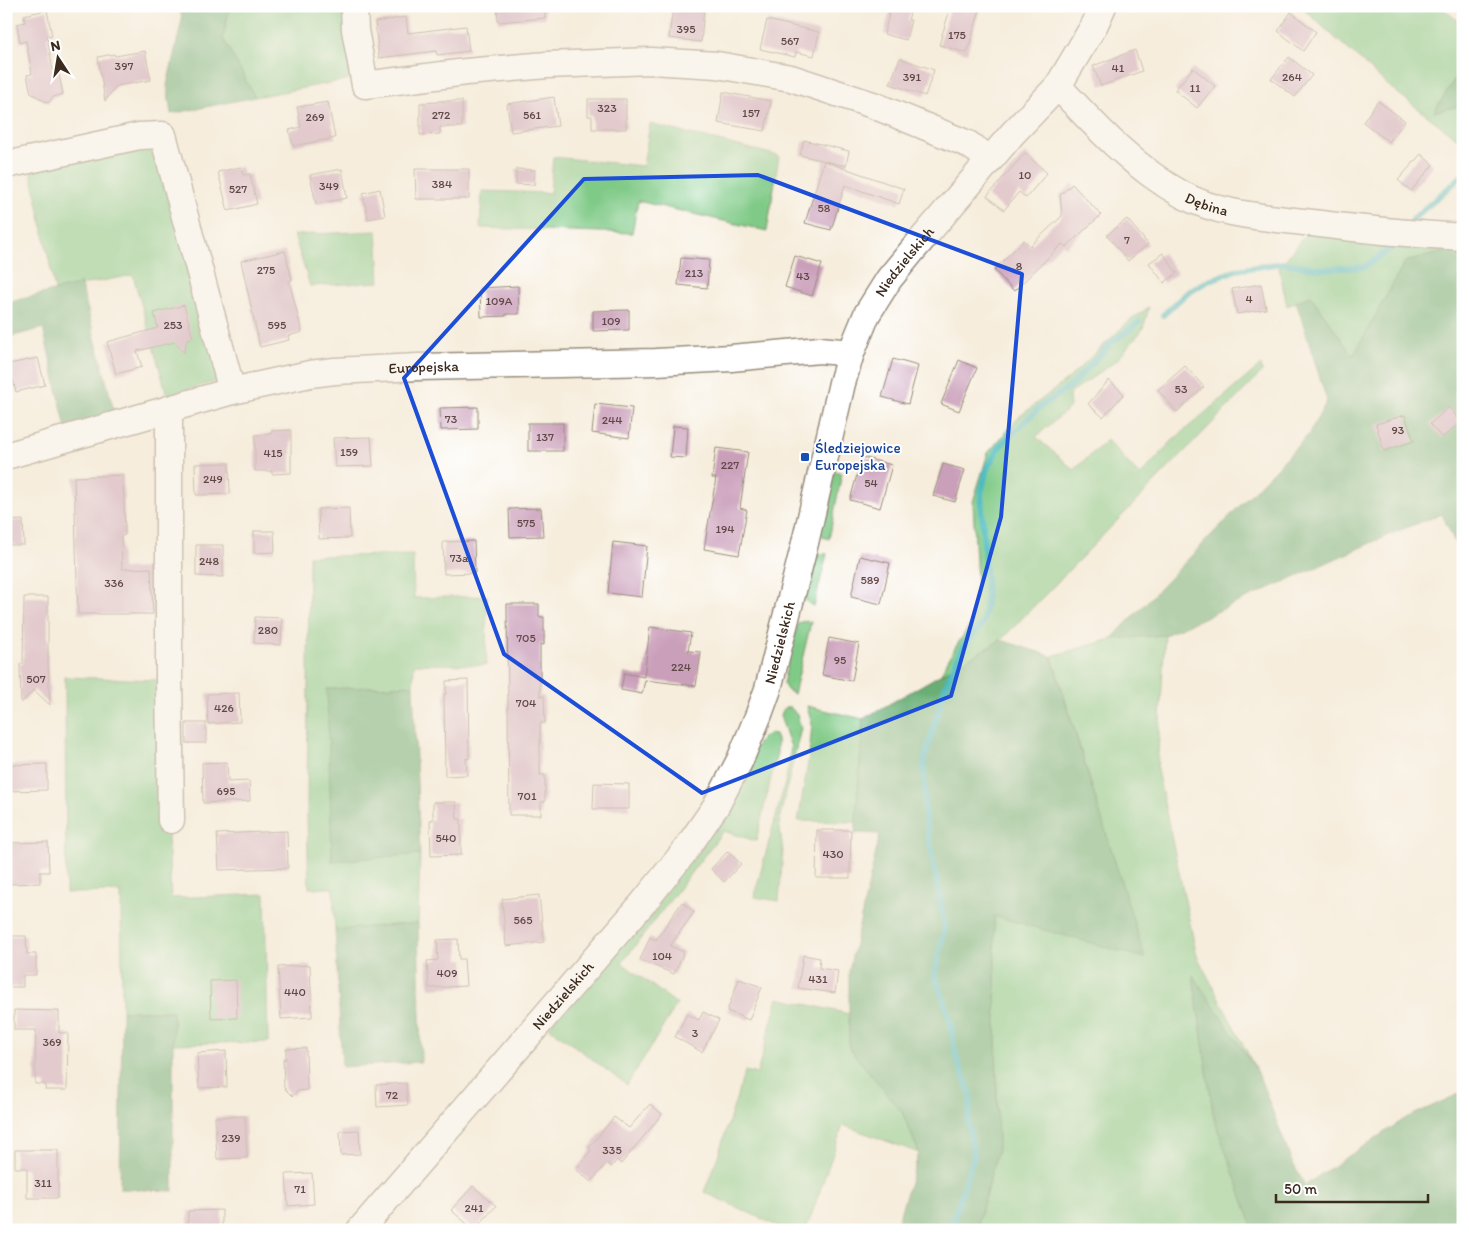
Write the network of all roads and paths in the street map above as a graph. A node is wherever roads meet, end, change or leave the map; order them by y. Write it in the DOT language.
graph roads {
  1 [pos="354,6"];
  2 [pos="1103,6"];
  3 [pos="1058,86"];
  4 [pos="990,159"];
  5 [pos="6,165"];
  6 [pos="1463,237"];
  7 [pos="851,353"];
  8 [pos="232,391"];
  9 [pos="169,409"];
  10 [pos="6,456"];
  11 [pos="171,820"];
  12 [pos="360,1230"];
  1 -- 4 [label="street"];
  2 -- 3 [label="street, Niedzielskich"];
  3 -- 4 [label="street, Niedzielskich"];
  3 -- 6 [label="street, Dębina"];
  4 -- 7 [label="street, Niedzielskich"];
  5 -- 8 [label="street"];
  7 -- 8 [label="street, Europejska"];
  7 -- 12 [label="street, Niedzielskich"];
  8 -- 9 [label="street, Europejska"];
  9 -- 10 [label="street, Europejska"];
  9 -- 11 [label="street"];
}
